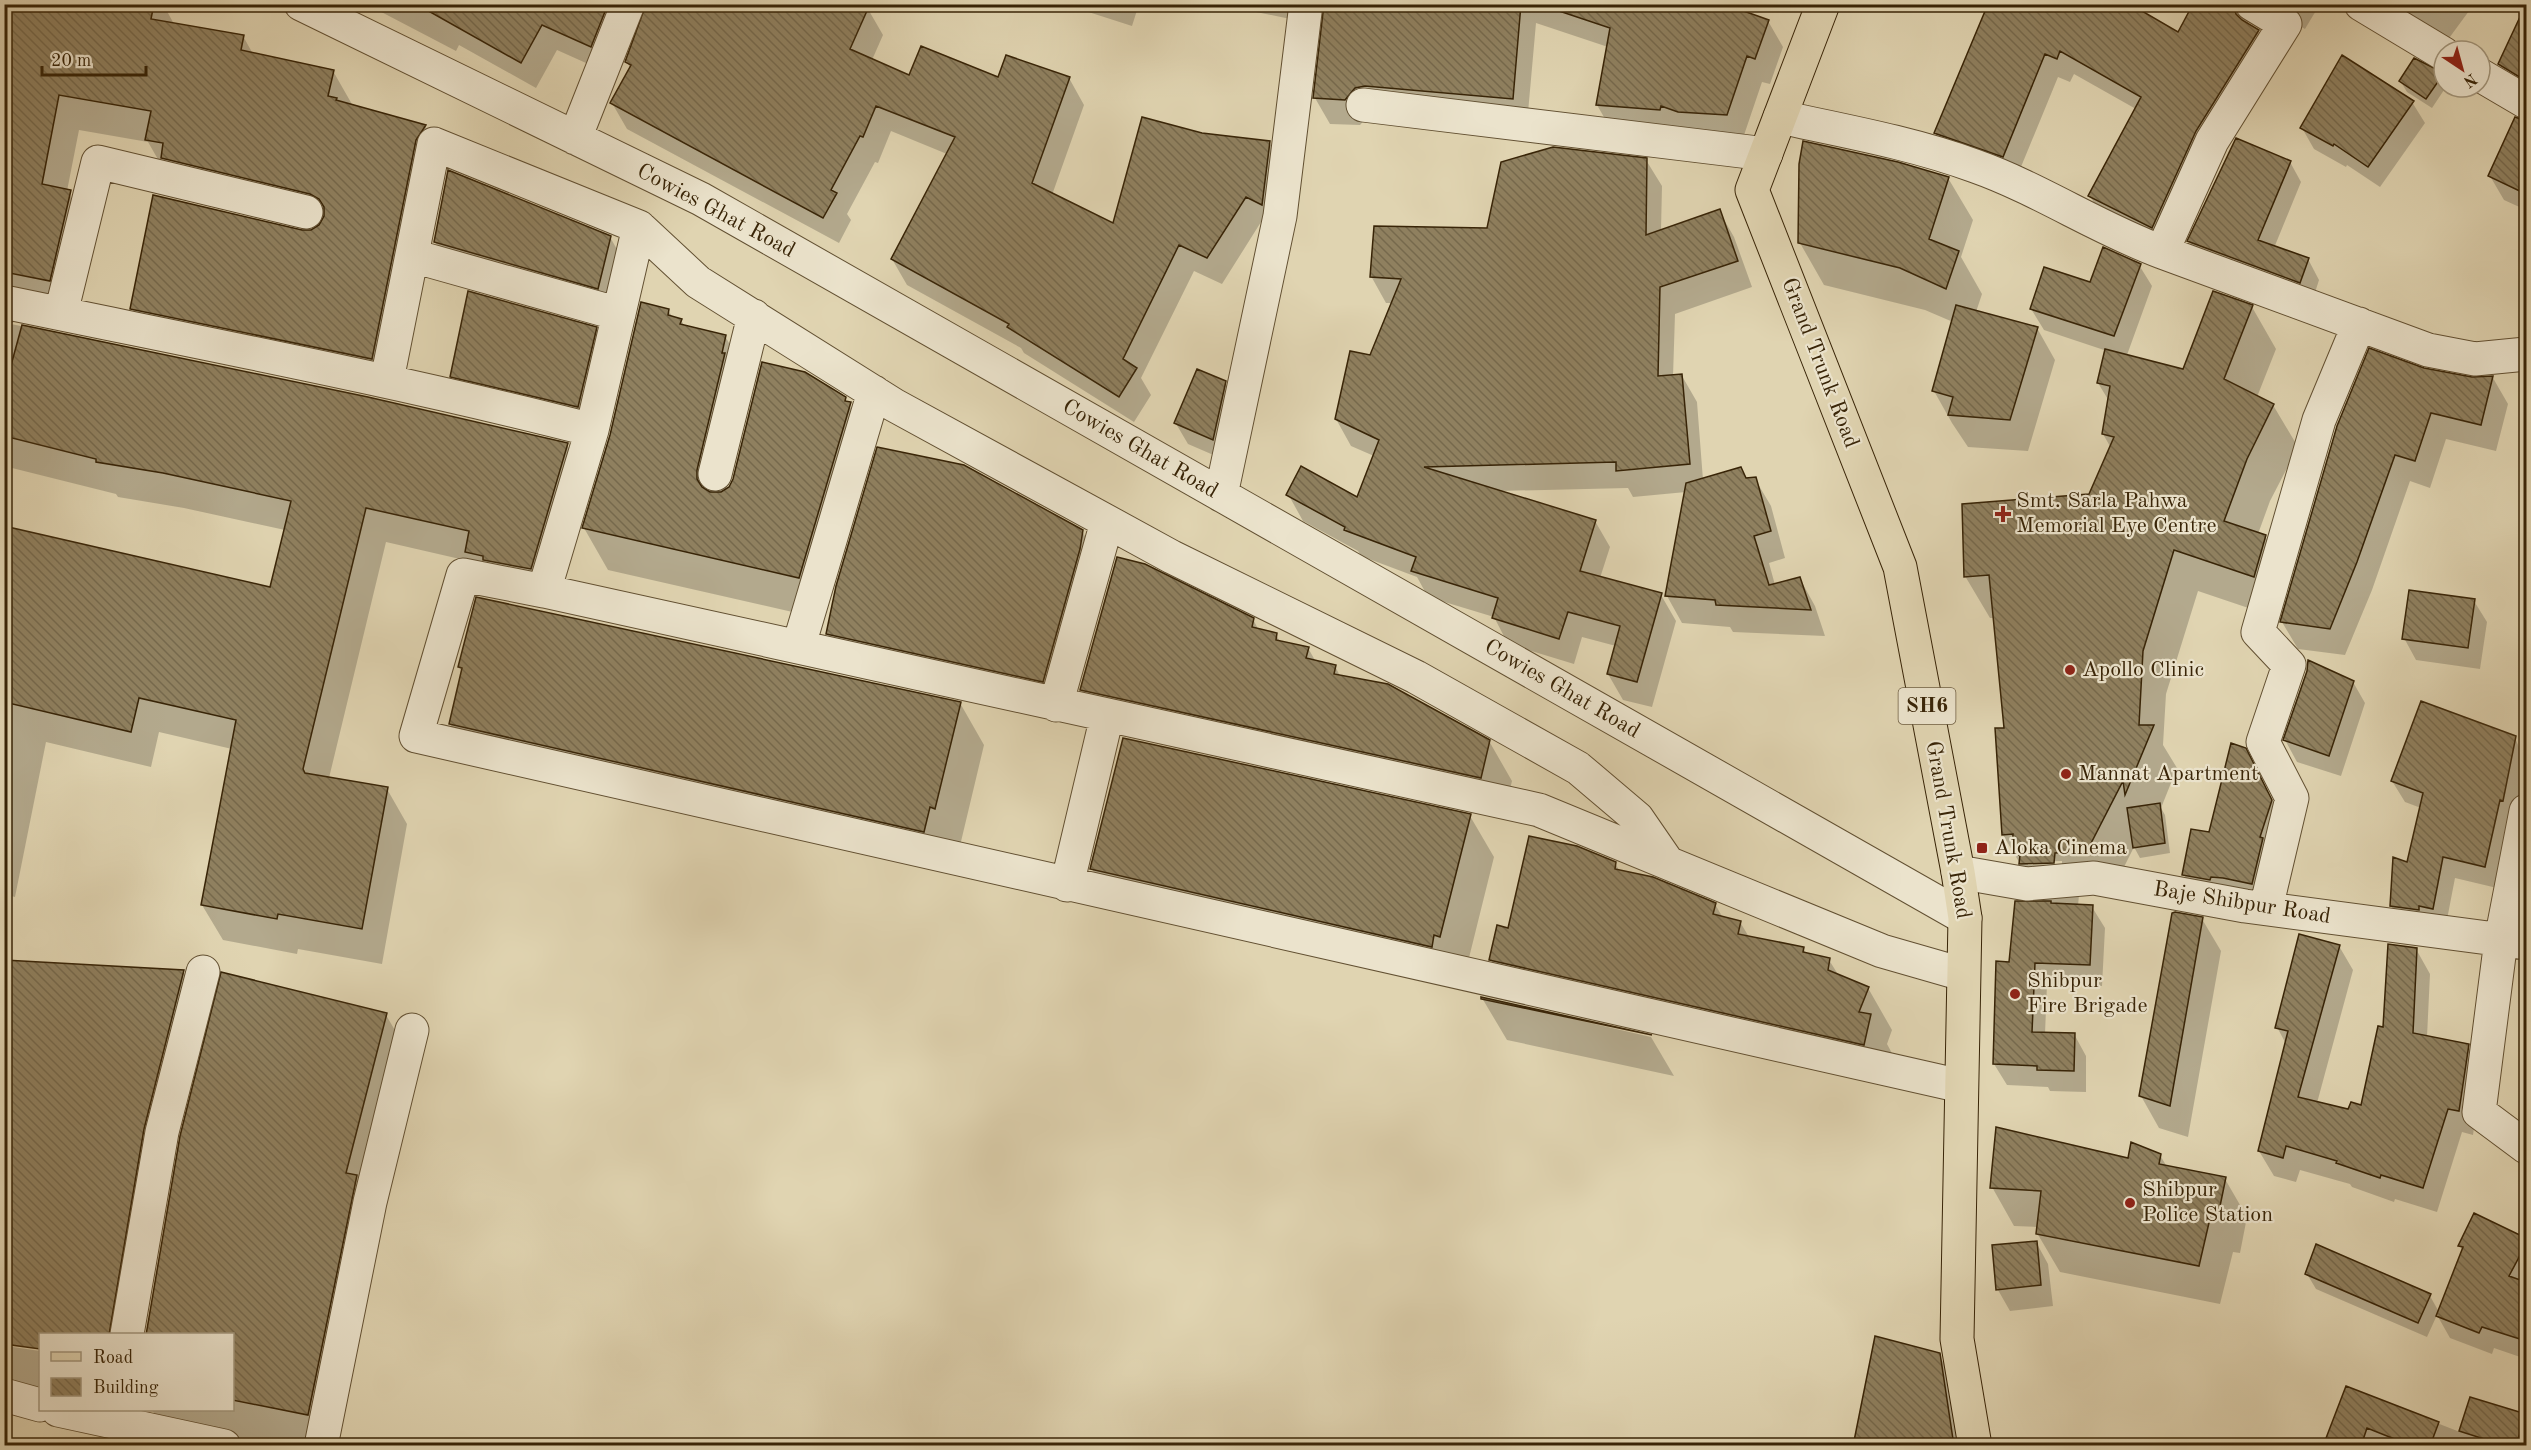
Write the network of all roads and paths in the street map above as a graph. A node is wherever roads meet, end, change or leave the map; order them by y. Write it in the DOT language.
graph roads {
  1 [pos="301,4"];
  2 [pos="628,4"];
  3 [pos="1306,4"];
  4 [pos="1823,4"];
  5 [pos="2252,4"];
  6 [pos="2361,4"];
  7 [pos="2295,14"];
  8 [pos="2432,47"];
  9 [pos="2492,82"];
  10 [pos="2526,102"];
  11 [pos="1364,105"];
  12 [pos="1780,117"];
  13 [pos="575,138"];
  14 [pos="1766,154"];
  15 [pos="306,212"];
  16 [pos="639,227"];
  17 [pos="2162,252"];
  18 [pos="413,255"];
  19 [pos="4,302"];
  20 [pos="61,313"];
  21 [pos="619,314"];
  22 [pos="753,316"];
  23 [pos="2359,324"];
  24 [pos="2526,354"];
  25 [pos="387,380"];
  26 [pos="874,393"];
  27 [pos="592,430"];
  28 [pos="715,474"];
  29 [pos="1221,495"];
  30 [pos="1107,522"];
  31 [pos="544,591"];
  32 [pos="799,645"];
  33 [pos="1056,705"];
  34 [pos="1107,716"];
  35 [pos="2526,812"];
  36 [pos="1668,863"];
  37 [pos="1958,872"];
  38 [pos="1067,885"];
  39 [pos="2266,908"];
  40 [pos="1965,918"];
  41 [pos="2514,941"];
  42 [pos="203,972"];
  43 [pos="1962,974"];
  44 [pos="412,1030"];
  45 [pos="1960,1086"];
  46 [pos="2526,1147"];
  47 [pos="127,1333"];
  48 [pos="4,1395"];
  49 [pos="39,1405"];
  50 [pos="67,1411"];
  51 [pos="112,1416"];
  52 [pos="224,1446"];
  53 [pos="321,1446"];
  54 [pos="1976,1446"];
  1 -- 13 [label="street, Cowies Ghat Road"];
  2 -- 13 [label="street"];
  3 -- 29 [label="street"];
  4 -- 12 [label="main road, Grand Trunk Road / SH6"];
  5 -- 7 [label="street"];
  6 -- 8 [label="street"];
  7 -- 17 [label="street"];
  9 -- 10 [label="street"];
  11 -- 14 [label="street"];
  12 -- 14 [label="main road, Grand Trunk Road / SH6"];
  12 -- 17 [label="street"];
  13 -- 29 [label="street, Cowies Ghat Road"];
  14 -- 37 [label="main road, Grand Trunk Road / SH6"];
  15 -- 20 [label="street"];
  16 -- 18 [label="street"];
  16 -- 21 [label="street"];
  16 -- 22 [label="street"];
  17 -- 23 [label="street"];
  18 -- 21 [label="street"];
  18 -- 25 [label="street"];
  19 -- 20 [label="street"];
  20 -- 25 [label="street"];
  21 -- 27 [label="street"];
  22 -- 26 [label="street"];
  22 -- 28 [label="street"];
  23 -- 24 [label="street"];
  23 -- 39 [label="street"];
  25 -- 27 [label="street"];
  26 -- 30 [label="street"];
  26 -- 32 [label="street"];
  27 -- 31 [label="street"];
  29 -- 40 [label="street, Cowies Ghat Road"];
  30 -- 33 [label="street"];
  30 -- 36 [label="street"];
  31 -- 32 [label="street"];
  31 -- 38 [label="street"];
  32 -- 33 [label="street"];
  33 -- 34 [label="street"];
  34 -- 36 [label="street"];
  34 -- 38 [label="street"];
  35 -- 41 [label="street"];
  36 -- 43 [label="street"];
  37 -- 39 [label="street, Baje Shibpur Road"];
  37 -- 40 [label="main road, Grand Trunk Road / SH6"];
  38 -- 45 [label="street"];
  39 -- 41 [label="street, Baje Shibpur Road"];
  40 -- 43 [label="main road, Grand Trunk Road / SH6"];
  41 -- 46 [label="street"];
  42 -- 47 [label="street"];
  43 -- 45 [label="main road, Grand Trunk Road / SH6"];
  44 -- 53 [label="street"];
  45 -- 54 [label="main road, Grand Trunk Road / SH6"];
  48 -- 49 [label="street"];
  50 -- 51 [label="street"];
  51 -- 52 [label="street"];
}
